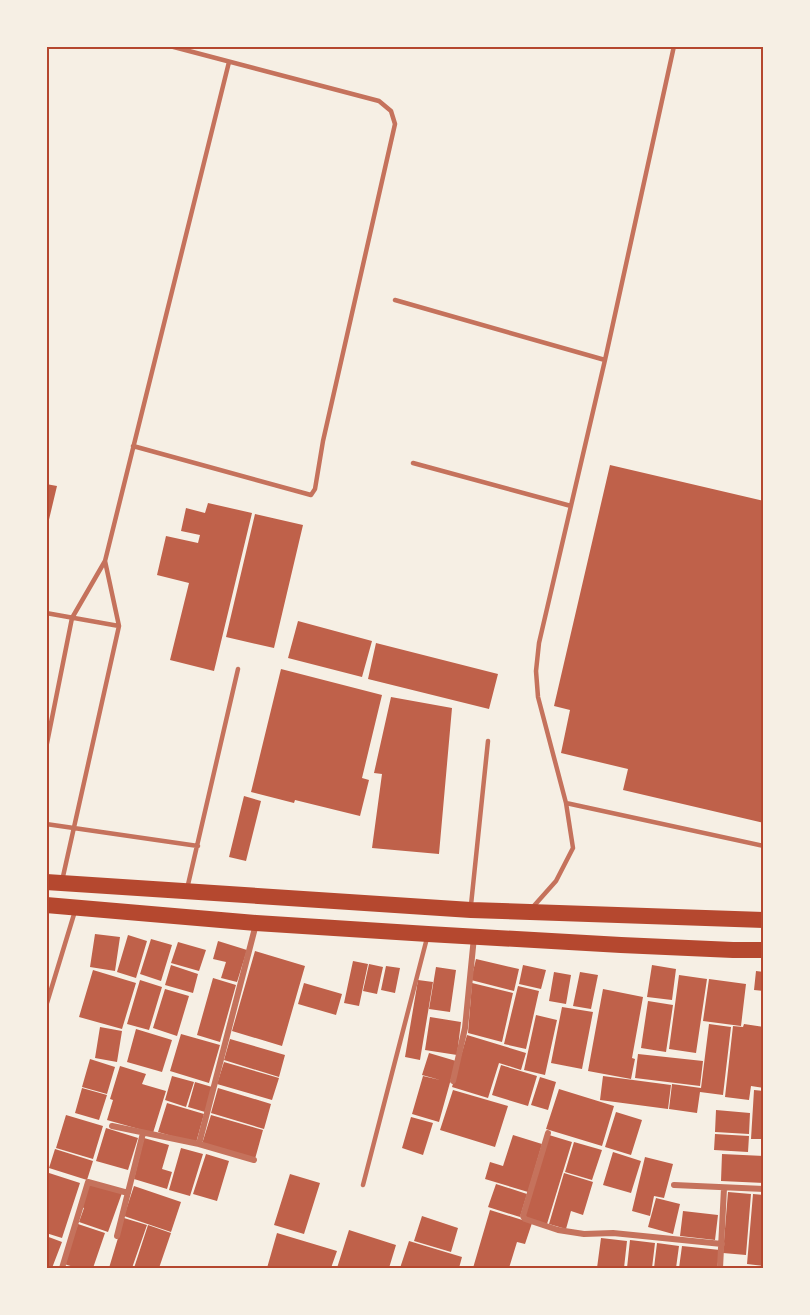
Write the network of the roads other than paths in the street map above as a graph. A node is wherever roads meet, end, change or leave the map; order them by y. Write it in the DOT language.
graph roads {
  1 [pos="170,46"];
  2 [pos="674,46"];
  3 [pos="229,62"];
  4 [pos="395,300"];
  5 [pos="605,360"];
  6 [pos="133,446"];
  7 [pos="413,463"];
  8 [pos="571,506"];
  9 [pos="105,561"];
  10 [pos="46,613"];
  11 [pos="72,618"];
  12 [pos="119,626"];
  13 [pos="238,669"];
  14 [pos="488,741"];
  15 [pos="46,747"];
  16 [pos="566,803"];
  17 [pos="46,824"];
  18 [pos="74,828"];
  19 [pos="198,846"];
  20 [pos="764,846"];
  21 [pos="54,883"];
  22 [pos="187,892"];
  23 [pos="46,905"];
  24 [pos="76,907"];
  25 [pos="471,910"];
  26 [pos="528,913"];
  27 [pos="764,920"];
  28 [pos="256,923"];
  29 [pos="428,934"];
  30 [pos="474,937"];
  31 [pos="764,950"];
  32 [pos="46,1006"];
  33 [pos="453,1081"];
  34 [pos="112,1126"];
  35 [pos="144,1133"];
  36 [pos="548,1133"];
  37 [pos="199,1144"];
  38 [pos="254,1160"];
  39 [pos="363,1185"];
  40 [pos="674,1185"];
  41 [pos="724,1188"];
  42 [pos="764,1189"];
  43 [pos="128,1193"];
  44 [pos="117,1236"];
  45 [pos="722,1244"];
  46 [pos="62,1269"];
  47 [pos="720,1269"];
  1 -- 3 [label="lane"];
  2 -- 5 [label="lane"];
  3 -- 6 [label="lane"];
  3 -- 6 [label="lane"];
  4 -- 5 [label="lane"];
  5 -- 8 [label="lane"];
  6 -- 9 [label="lane"];
  7 -- 8 [label="lane"];
  8 -- 16 [label="lane"];
  9 -- 11 [label="lane"];
  9 -- 12 [label="lane"];
  10 -- 11 [label="lane"];
  11 -- 12 [label="lane"];
  11 -- 15 [label="lane"];
  12 -- 18 [label="lane"];
  13 -- 19 [label="lane"];
  14 -- 25 [label="lane"];
  16 -- 20 [label="lane"];
  16 -- 26 [label="lane"];
  17 -- 18 [label="lane"];
  18 -- 19 [label="lane"];
  18 -- 21 [label="lane"];
  19 -- 22 [label="lane"];
  21 -- 22 [label="highway"];
  22 -- 25 [label="highway"];
  23 -- 24 [label="highway"];
  24 -- 28 [label="highway"];
  24 -- 32 [label="lane"];
  25 -- 26 [label="highway"];
  26 -- 27 [label="highway"];
  28 -- 29 [label="highway"];
  28 -- 37 [label="street"];
  29 -- 30 [label="highway"];
  29 -- 39 [label="lane"];
  30 -- 31 [label="highway"];
  30 -- 33 [label="street"];
  34 -- 35 [label="street"];
  35 -- 37 [label="street"];
  35 -- 43 [label="street"];
  36 -- 45 [label="street"];
  37 -- 38 [label="street"];
  40 -- 41 [label="street"];
  41 -- 42 [label="street"];
  41 -- 45 [label="street"];
  43 -- 44 [label="street"];
  43 -- 46 [label="street"];
  45 -- 47 [label="street"];
}
